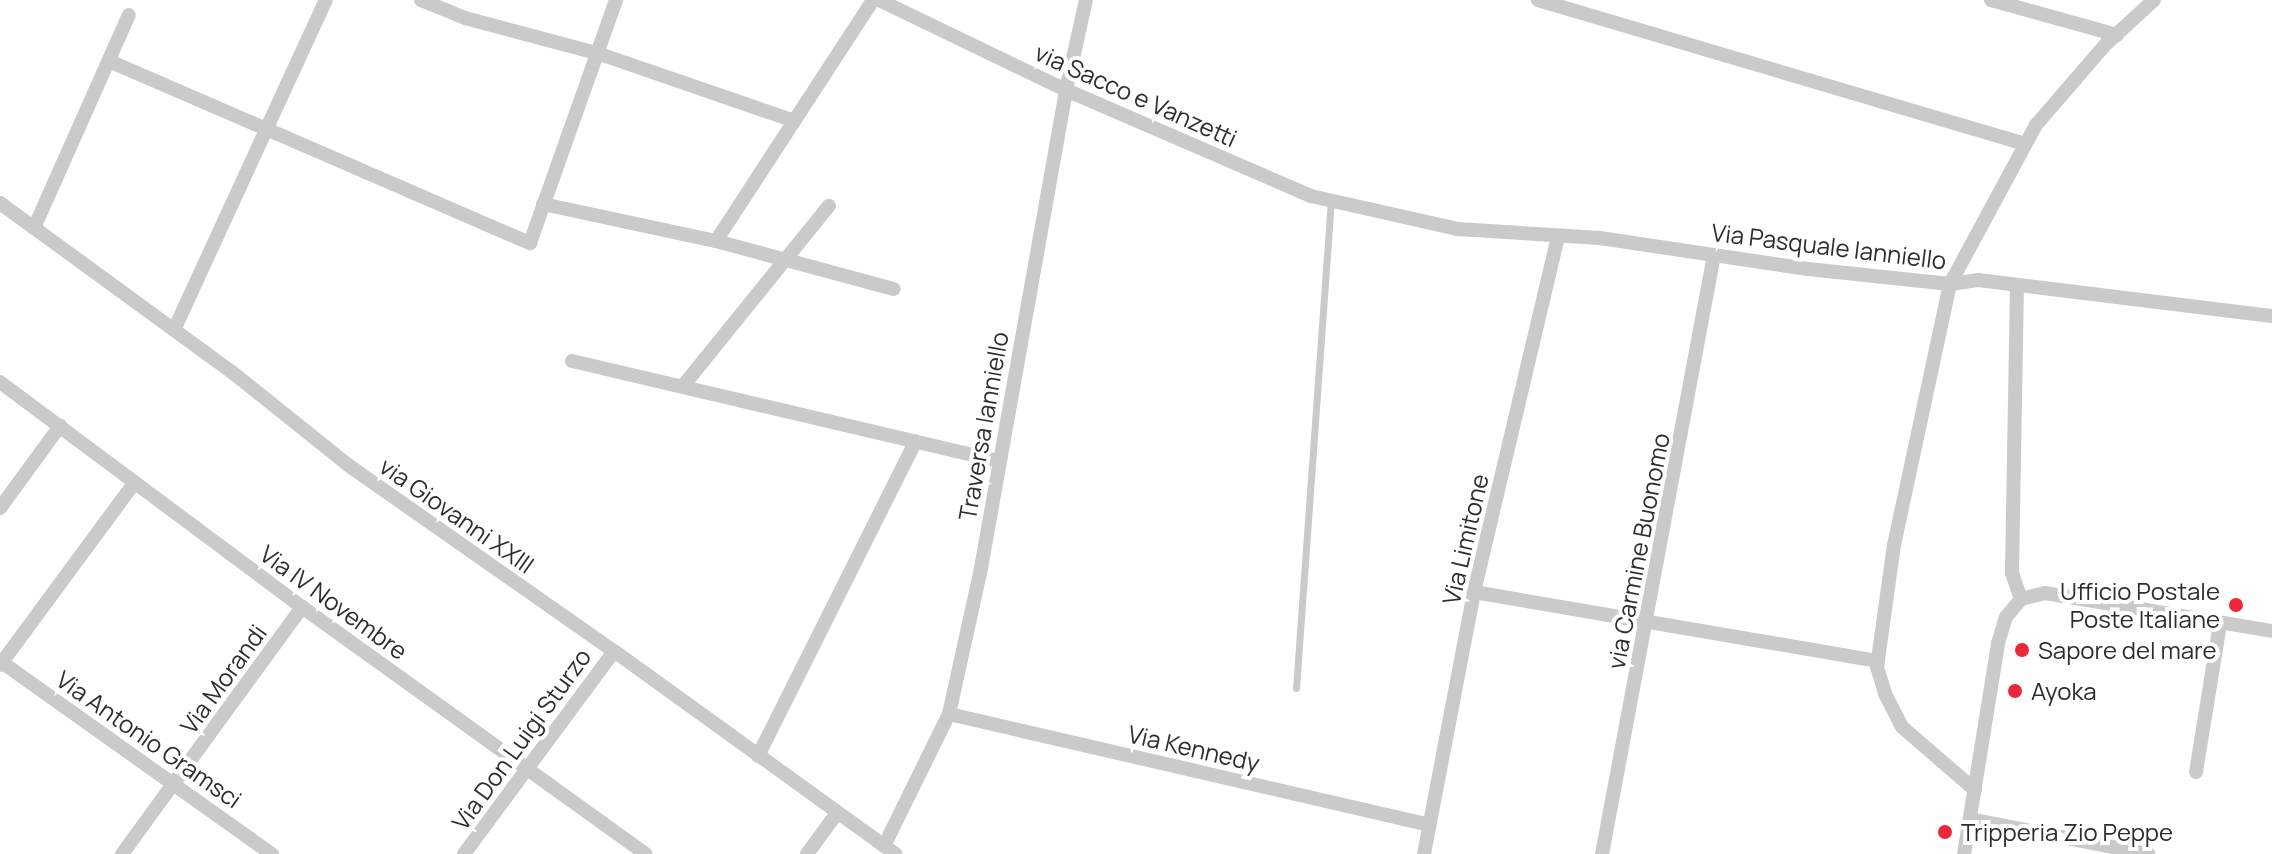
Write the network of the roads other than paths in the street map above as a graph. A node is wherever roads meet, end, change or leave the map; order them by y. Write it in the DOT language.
graph roads {
  1 [pos="326,0"];
  2 [pos="421,0"];
  3 [pos="616,0"];
  4 [pos="876,0"];
  5 [pos="1086,0"];
  6 [pos="1538,0"];
  7 [pos="1991,0"];
  8 [pos="2154,0"];
  9 [pos="129,15"];
  10 [pos="2117,35"];
  11 [pos="597,53"];
  12 [pos="109,61"];
  13 [pos="1066,90"];
  14 [pos="794,121"];
  15 [pos="267,128"];
  16 [pos="2025,144"];
  17 [pos="1331,201"];
  18 [pos="0,203"];
  19 [pos="543,204"];
  20 [pos="829,206"];
  21 [pos="1382,212"];
  22 [pos="34,228"];
  23 [pos="1558,236"];
  24 [pos="716,241"];
  25 [pos="1714,255"];
  26 [pos="784,260"];
  27 [pos="1950,284"];
  28 [pos="2017,285"];
  29 [pos="894,289"];
  30 [pos="2272,316"];
  31 [pos="174,330"];
  32 [pos="572,361"];
  33 [pos="0,382"];
  34 [pos="683,386"];
  35 [pos="60,426"];
  36 [pos="916,441"];
  37 [pos="999,461"];
  38 [pos="135,482"];
  39 [pos="0,508"];
  40 [pos="1474,592"];
  41 [pos="2021,599"];
  42 [pos="302,607"];
  43 [pos="1648,621"];
  44 [pos="2220,623"];
  45 [pos="2272,631"];
  46 [pos="614,651"];
  47 [pos="1878,661"];
  48 [pos="1,663"];
  49 [pos="1296,688"];
  50 [pos="949,714"];
  51 [pos="758,756"];
  52 [pos="527,768"];
  53 [pos="2196,772"];
  54 [pos="173,784"];
  55 [pos="1975,790"];
  56 [pos="837,813"];
  57 [pos="1970,819"];
  58 [pos="1429,825"];
  59 [pos="889,850"];
  60 [pos="122,854"];
  61 [pos="272,854"];
  62 [pos="464,854"];
  63 [pos="646,854"];
  64 [pos="807,854"];
  65 [pos="1424,854"];
  66 [pos="1602,854"];
  67 [pos="1964,854"];
  68 [pos="2149,854"];
  1 -- 15 [label="street"];
  2 -- 11 [label="street"];
  3 -- 11 [label="street"];
  4 -- 13 [label="street, via Sacco e Vanzetti"];
  4 -- 14 [label="street"];
  5 -- 13 [label="street, Traversa Ianniello"];
  6 -- 16 [label="street"];
  7 -- 10 [label="street"];
  8 -- 10 [label="street"];
  9 -- 12 [label="street"];
  10 -- 16 [label="street"];
  11 -- 14 [label="street"];
  11 -- 19 [label="street"];
  12 -- 15 [label="street"];
  12 -- 22 [label="street"];
  13 -- 17 [label="street, via Sacco e Vanzetti"];
  13 -- 37 [label="street, Traversa Ianniello"];
  14 -- 24 [label="street"];
  15 -- 19 [label="street"];
  15 -- 31 [label="street"];
  16 -- 27 [label="street"];
  17 -- 21 [label="street, via Sacco e Vanzetti"];
  17 -- 49 [label="lane"];
  18 -- 22 [label="street, via Giovanni XXIII"];
  19 -- 24 [label="street"];
  20 -- 26 [label="street"];
  21 -- 23 [label="street, Via Pasquale Ianniello"];
  22 -- 31 [label="street, via Giovanni XXIII"];
  23 -- 25 [label="street, Via Pasquale Ianniello"];
  23 -- 40 [label="street, Via Limitone"];
  24 -- 26 [label="street"];
  25 -- 27 [label="street, Via Pasquale Ianniello"];
  25 -- 43 [label="street, via Carmine Buonomo"];
  26 -- 29 [label="street"];
  26 -- 34 [label="street"];
  27 -- 28 [label="street, Via Pasquale Ianniello"];
  27 -- 47 [label="street"];
  28 -- 30 [label="street, Via Pasquale Ianniello"];
  28 -- 41 [label="street"];
  31 -- 46 [label="street, via Giovanni XXIII"];
  32 -- 34 [label="street"];
  33 -- 35 [label="street, Via IV Novembre"];
  34 -- 36 [label="street"];
  35 -- 38 [label="street, Via IV Novembre"];
  35 -- 39 [label="street"];
  36 -- 37 [label="street"];
  36 -- 51 [label="street"];
  37 -- 50 [label="street, Traversa Ianniello"];
  38 -- 42 [label="street, Via IV Novembre"];
  38 -- 48 [label="street"];
  40 -- 43 [label="street"];
  40 -- 58 [label="street, Via Limitone"];
  41 -- 44 [label="street"];
  41 -- 55 [label="street"];
  42 -- 52 [label="street, Via IV Novembre"];
  42 -- 54 [label="street, Via Morandi"];
  43 -- 47 [label="street"];
  43 -- 66 [label="street, via Carmine Buonomo"];
  44 -- 45 [label="street"];
  44 -- 53 [label="street"];
  46 -- 51 [label="street, via Giovanni XXIII"];
  46 -- 52 [label="street, Via Don Luigi Sturzo"];
  47 -- 55 [label="street"];
  48 -- 54 [label="street, Via Antonio Gramsci"];
  50 -- 58 [label="street, Via Kennedy"];
  50 -- 59 [label="street, Traversa Ianniello"];
  51 -- 56 [label="street, via Giovanni XXIII"];
  52 -- 62 [label="street, Via Don Luigi Sturzo"];
  52 -- 63 [label="street, Via IV Novembre"];
  54 -- 60 [label="street, Via Morandi"];
  54 -- 61 [label="street, Via Antonio Gramsci"];
  55 -- 57 [label="street"];
  56 -- 59 [label="street, via Giovanni XXIII"];
  56 -- 64 [label="street"];
  57 -- 67 [label="street"];
  57 -- 68 [label="street"];
  58 -- 65 [label="street, Via Limitone"];
}
